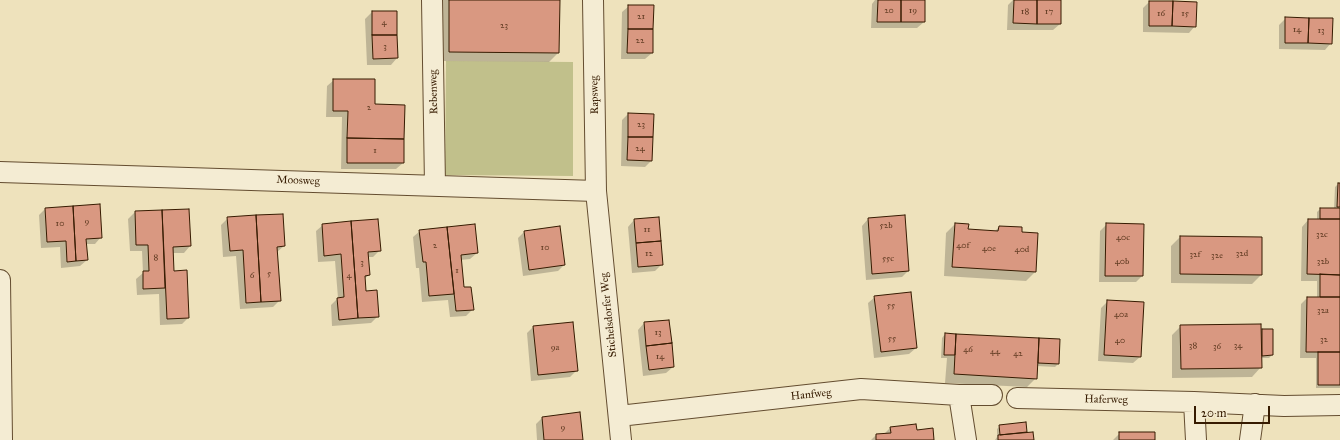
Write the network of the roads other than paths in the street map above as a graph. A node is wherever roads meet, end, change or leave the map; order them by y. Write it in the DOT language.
graph roads {
  1 [pos="432,0"];
  2 [pos="594,0"];
  3 [pos="0,172"];
  4 [pos="435,185"];
  5 [pos="596,191"];
  6 [pos="0,280"];
  7 [pos="959,395"];
  8 [pos="992,395"];
  9 [pos="1017,398"];
  10 [pos="1194,402"];
  11 [pos="1255,404"];
  12 [pos="1340,405"];
  13 [pos="619,416"];
  14 [pos="2,440"];
  15 [pos="621,440"];
  16 [pos="966,440"];
  17 [pos="1196,440"];
  18 [pos="1250,440"];
  1 -- 4 [label="street, Rebenweg"];
  2 -- 5 [label="street, Rapsweg"];
  3 -- 4 [label="street, Moosweg"];
  4 -- 5 [label="street, Moosweg"];
  5 -- 13 [label="street, Stichelsdorfer Weg"];
  6 -- 14 [label="street"];
  7 -- 8 [label="street"];
  7 -- 13 [label="street, Hanfweg"];
  7 -- 16 [label="street"];
  9 -- 10 [label="street, Haferweg"];
  10 -- 11 [label="street, Haferweg"];
  10 -- 17 [label="street"];
  11 -- 12 [label="street, Haferweg"];
  11 -- 18 [label="street"];
  13 -- 15 [label="street, Stichelsdorfer Weg"];
}
